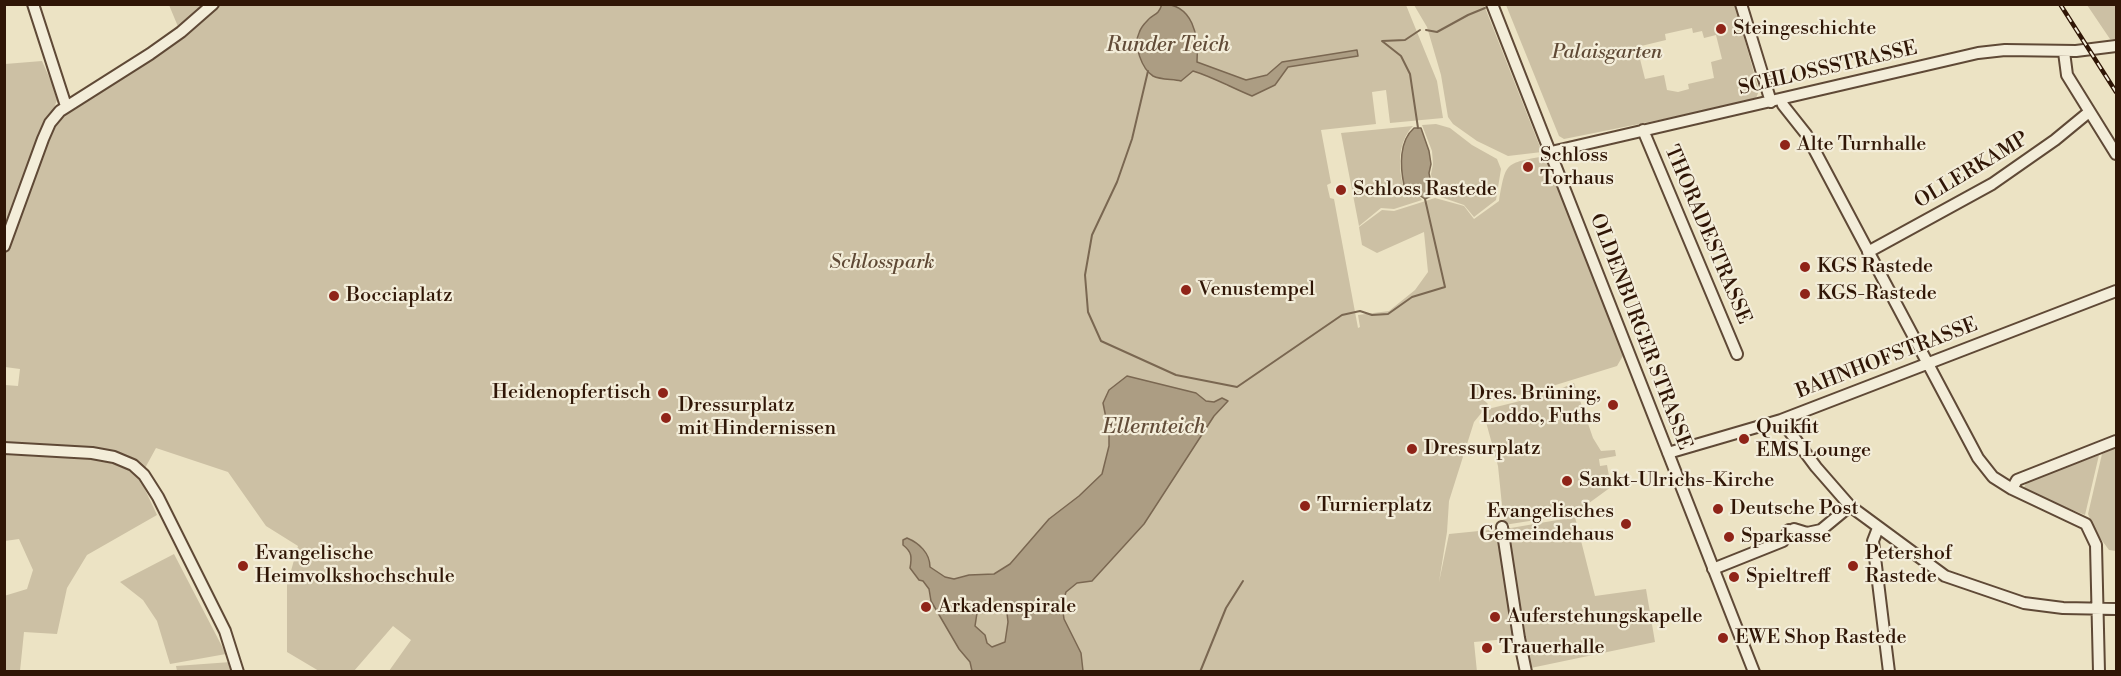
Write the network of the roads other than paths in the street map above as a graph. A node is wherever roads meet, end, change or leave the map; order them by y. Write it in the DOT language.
graph roads {
  1 [pos="33,4"];
  2 [pos="213,4"];
  3 [pos="1492,4"];
  4 [pos="1741,4"];
  5 [pos="2116,46"];
  6 [pos="2064,52"];
  7 [pos="1776,100"];
  8 [pos="66,106"];
  9 [pos="2089,112"];
  10 [pos="1643,130"];
  11 [pos="1551,152"];
  12 [pos="2116,154"];
  13 [pos="4,246"];
  14 [pos="1868,252"];
  15 [pos="2116,291"];
  16 [pos="1737,354"];
  17 [pos="1927,363"];
  18 [pos="1781,420"];
  19 [pos="2116,441"];
  20 [pos="4,448"];
  21 [pos="1668,453"];
  22 [pos="2012,489"];
  23 [pos="1850,506"];
  24 [pos="1502,527"];
  25 [pos="1878,528"];
  26 [pos="1713,569"];
  27 [pos="2097,609"];
  28 [pos="2116,609"];
  29 [pos="238,672"];
  30 [pos="1526,672"];
  31 [pos="1754,672"];
  32 [pos="1889,672"];
  33 [pos="2098,672"];
  1 -- 8 [label="street"];
  2 -- 8 [label="street"];
  3 -- 11 [label="street, OLDENBURGER STRASSE"];
  4 -- 7 [label="street"];
  5 -- 6 [label="street, SCHLOSSSTRASSE"];
  6 -- 7 [label="street, SCHLOSSSTRASSE"];
  6 -- 9 [label="street"];
  7 -- 10 [label="street, SCHLOSSSTRASSE"];
  7 -- 14 [label="street"];
  8 -- 13 [label="street"];
  9 -- 12 [label="street"];
  9 -- 14 [label="street, OLLERKAMP"];
  10 -- 11 [label="street, SCHLOSSSTRASSE"];
  10 -- 16 [label="street, THORADESTRASSE"];
  11 -- 21 [label="street, OLDENBURGER STRASSE"];
  14 -- 17 [label="street"];
  15 -- 17 [label="street, BAHNHOFSTRASSE"];
  17 -- 18 [label="street, BAHNHOFSTRASSE"];
  17 -- 22 [label="street"];
  18 -- 21 [label="street, BAHNHOFSTRASSE"];
  18 -- 23 [label="street"];
  19 -- 22 [label="street"];
  20 -- 29 [label="street"];
  21 -- 26 [label="street, OLDENBURGER STRASSE"];
  22 -- 27 [label="street"];
  23 -- 25 [label="street"];
  23 -- 26 [label="street"];
  24 -- 30 [label="street"];
  25 -- 27 [label="street"];
  25 -- 32 [label="street"];
  26 -- 31 [label="street, OLDENBURGER STRASSE"];
  27 -- 28 [label="street"];
  27 -- 33 [label="street"];
}
